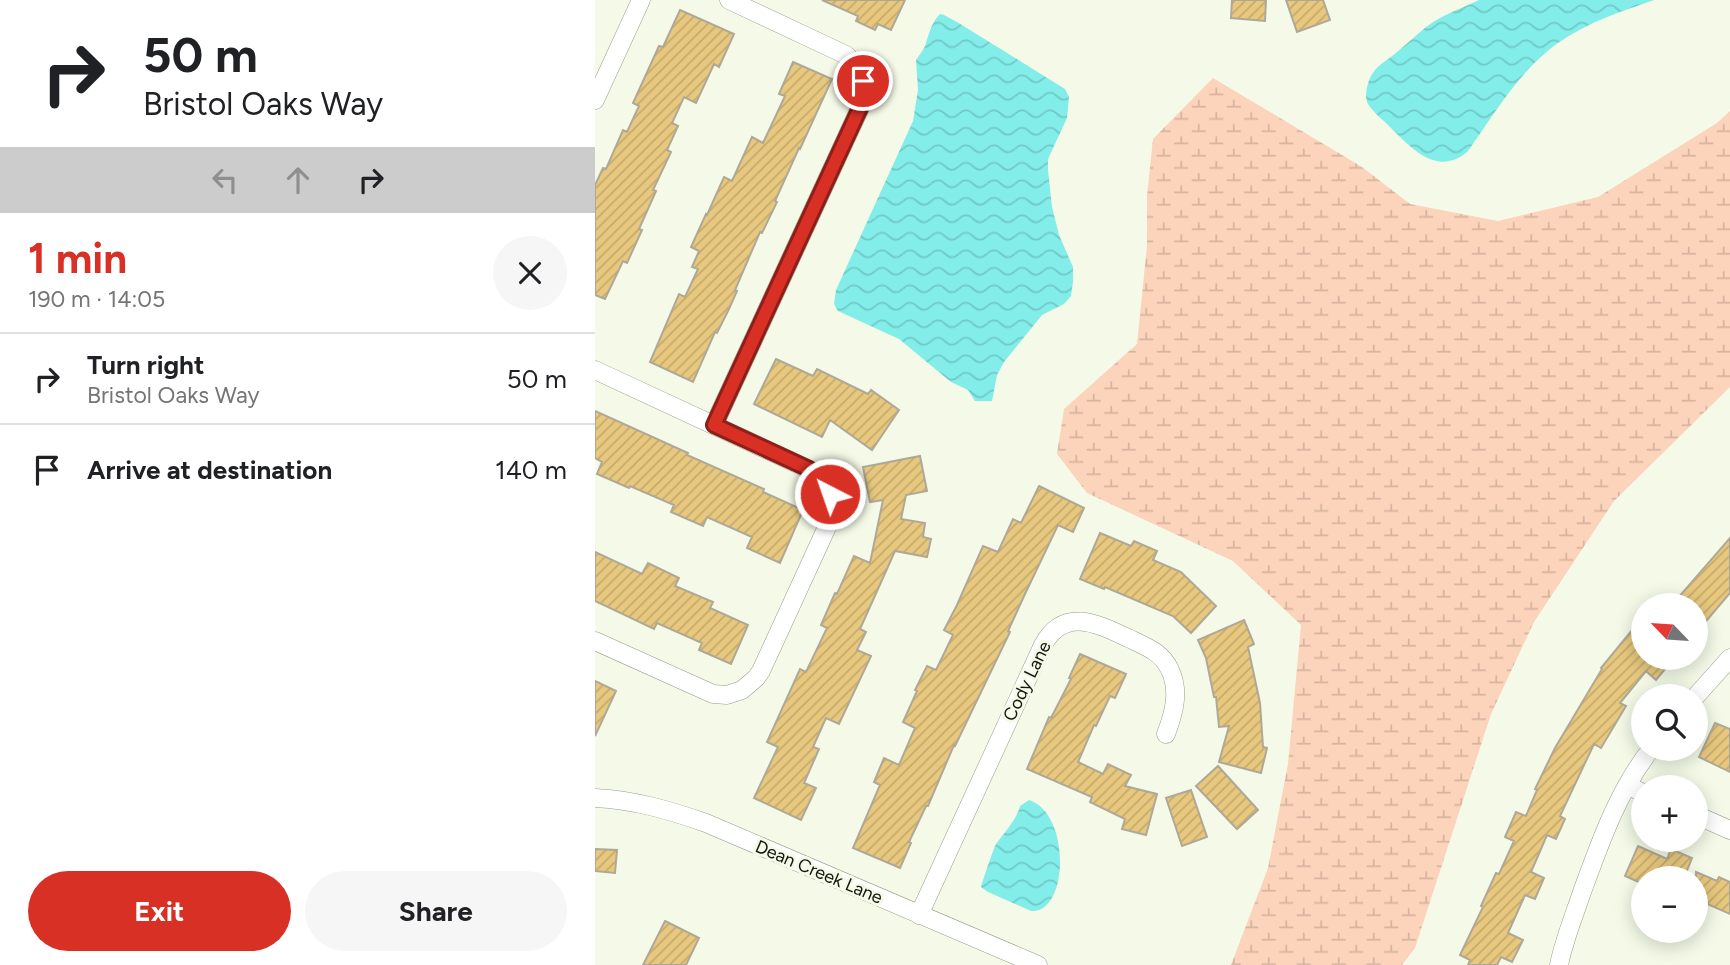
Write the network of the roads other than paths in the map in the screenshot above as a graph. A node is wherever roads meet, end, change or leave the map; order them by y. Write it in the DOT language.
graph roads {
  1 [pos="641,0"];
  2 [pos="729,0"];
  3 [pos="595,100"];
  4 [pos="595,370"];
  5 [pos="714,425"];
  6 [pos="595,641"];
  7 [pos="1730,658"];
  8 [pos="1707,684"];
  9 [pos="1166,734"];
  10 [pos="1631,794"];
  11 [pos="595,798"];
  12 [pos="1708,820"];
  13 [pos="1730,830"];
  14 [pos="919,915"];
  15 [pos="1038,965"];
  16 [pos="1559,965"];
  1 -- 3 [label="street"];
  2 -- 5 [label="street"];
  4 -- 5 [label="street"];
  5 -- 6 [label="street"];
  7 -- 8 [label="street"];
  9 -- 14 [label="street, Cody Lane"];
  10 -- 16 [label="street"];
  11 -- 14 [label="street, Dean Creek Lane"];
  12 -- 13 [label="street"];
  14 -- 15 [label="street, Dean Creek Lane"];
}
